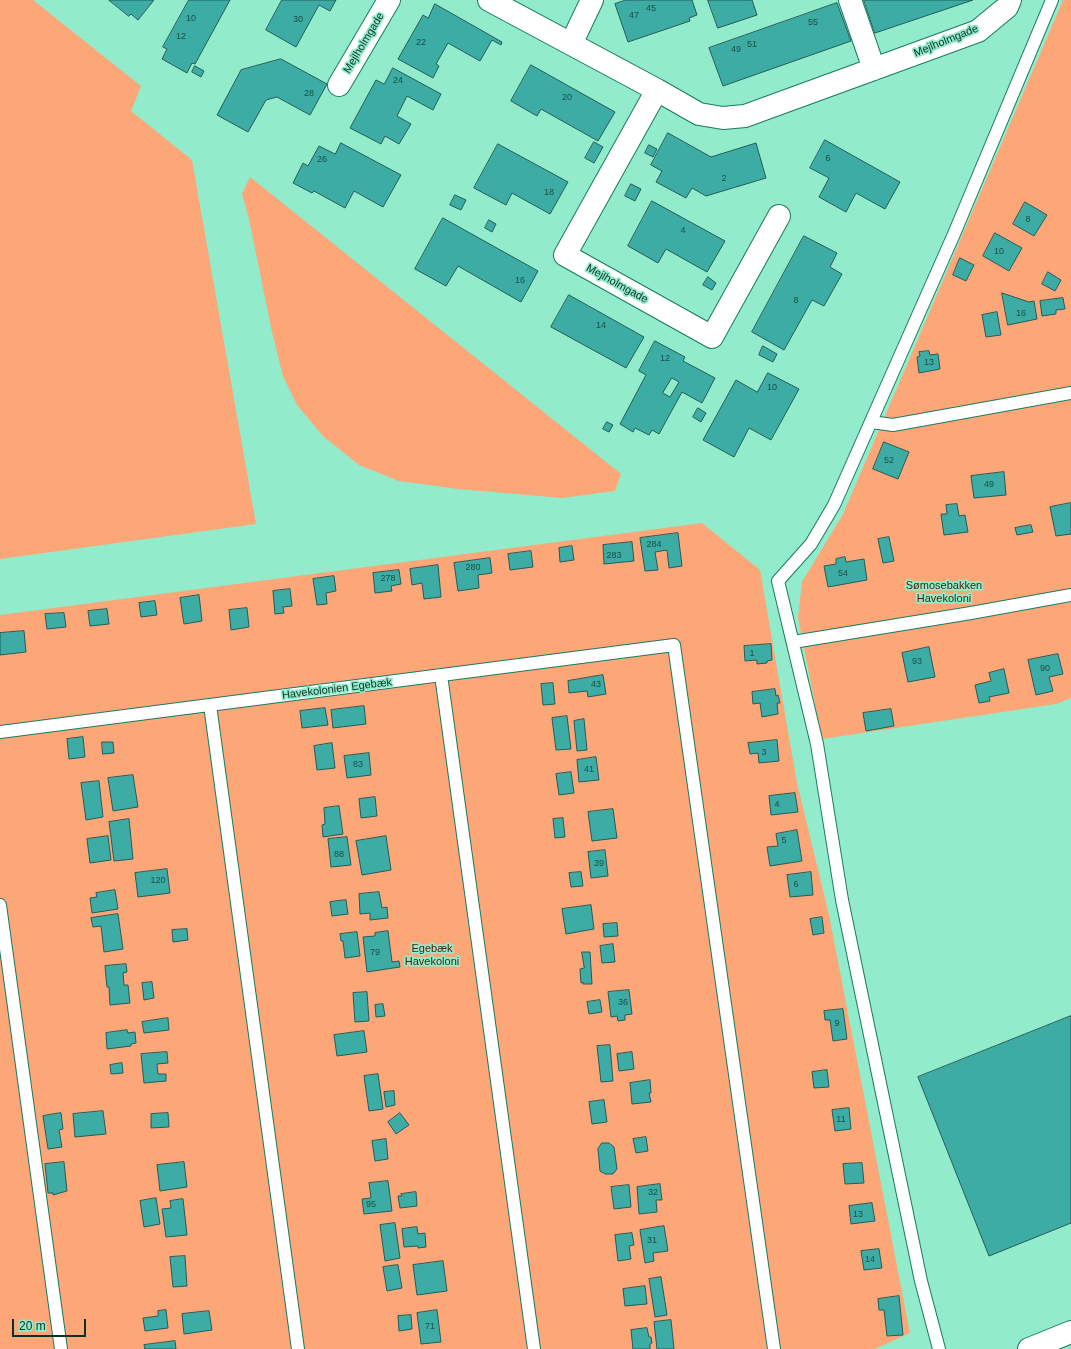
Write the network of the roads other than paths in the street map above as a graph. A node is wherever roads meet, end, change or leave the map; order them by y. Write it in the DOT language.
graph roads {
  1 [pos="389,0"];
  2 [pos="489,0"];
  3 [pos="592,0"];
  4 [pos="850,0"];
  5 [pos="1010,0"];
  6 [pos="1052,0"];
  7 [pos="571,44"];
  8 [pos="874,69"];
  9 [pos="339,85"];
  10 [pos="657,90"];
  11 [pos="780,216"];
  12 [pos="1071,393"];
  13 [pos="871,422"];
  14 [pos="1071,595"];
  15 [pos="793,642"];
  16 [pos="440,675"];
  17 [pos="210,705"];
  18 [pos="0,732"];
  19 [pos="0,905"];
  20 [pos="1071,1332"];
  21 [pos="62,1349"];
  22 [pos="298,1349"];
  23 [pos="534,1349"];
  24 [pos="774,1349"];
  25 [pos="939,1349"];
  26 [pos="1029,1349"];
  1 -- 9 [label="street, Mejlholmgade"];
  2 -- 7 [label="street, Mejlholmgade"];
  3 -- 7 [label="street"];
  4 -- 8 [label="street"];
  5 -- 8 [label="street, Mejlholmgade"];
  6 -- 13 [label="lane"];
  7 -- 10 [label="street, Mejlholmgade"];
  8 -- 10 [label="street, Mejlholmgade"];
  10 -- 11 [label="street, Mejlholmgade"];
  12 -- 13 [label="lane"];
  13 -- 15 [label="lane"];
  14 -- 15 [label="lane"];
  15 -- 25 [label="lane"];
  16 -- 17 [label="lane, Havekolonien Egebæk"];
  16 -- 23 [label="lane"];
  16 -- 24 [label="lane, Havekolonien Egebæk"];
  17 -- 18 [label="lane, Havekolonien Egebæk"];
  17 -- 22 [label="lane"];
  19 -- 21 [label="lane"];
  20 -- 26 [label="street"];
}
